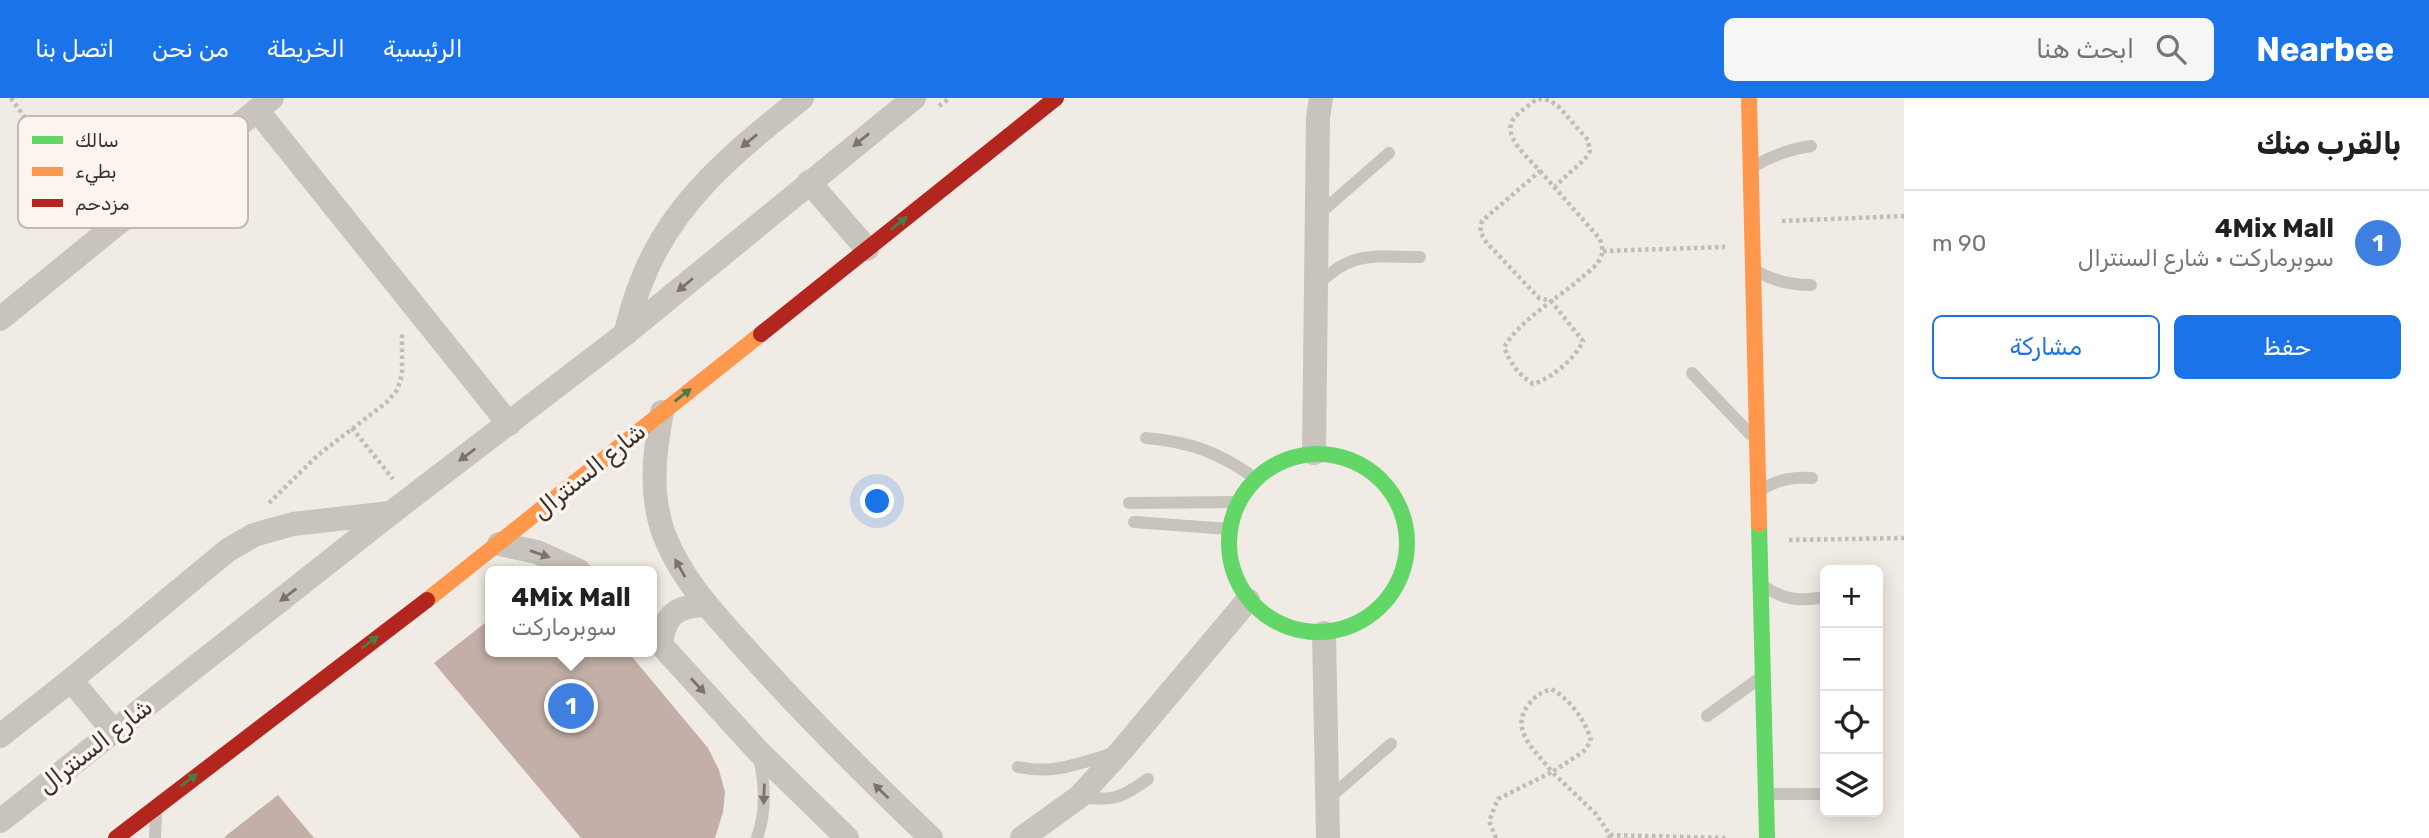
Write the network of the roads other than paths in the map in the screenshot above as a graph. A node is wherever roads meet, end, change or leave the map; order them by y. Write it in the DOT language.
graph roads {
  1 [pos="802,98"];
  2 [pos="1056,98"];
  3 [pos="1321,98"];
  4 [pos="1749,98"];
  5 [pos="265,104"];
  6 [pos="922,106"];
  7 [pos="248,118"];
  8 [pos="1811,146"];
  9 [pos="1389,153"];
  10 [pos="1751,168"];
  11 [pos="809,182"];
  12 [pos="1318,215"];
  13 [pos="113,228"];
  14 [pos="867,249"];
  15 [pos="1420,257"];
  16 [pos="1753,269"];
  17 [pos="1811,285"];
  18 [pos="1316,286"];
  19 [pos="0,319"];
  20 [pos="625,334"];
  21 [pos="1692,373"];
  22 [pos="662,412"];
  23 [pos="509,424"];
  24 [pos="1146,438"];
  25 [pos="1758,442"];
  26 [pos="1314,453"];
  27 [pos="1255,478"];
  28 [pos="1812,478"];
  29 [pos="1759,491"];
  30 [pos="1237,502"];
  31 [pos="1129,503"];
  32 [pos="400,506"];
  33 [pos="1134,522"];
  34 [pos="1229,529"];
  35 [pos="499,544"];
  36 [pos="568,566"];
  37 [pos="1761,585"];
  38 [pos="1818,598"];
  39 [pos="1248,600"];
  40 [pos="706,605"];
  41 [pos="1324,633"];
  42 [pos="657,638"];
  43 [pos="657,641"];
  44 [pos="1763,676"];
  45 [pos="71,680"];
  46 [pos="1707,716"];
  47 [pos="114,732"];
  48 [pos="0,736"];
  49 [pos="1391,744"];
  50 [pos="757,750"];
  51 [pos="1121,751"];
  52 [pos="1018,767"];
  53 [pos="1148,779"];
  54 [pos="1820,793"];
  55 [pos="1766,794"];
  56 [pos="1079,797"];
  57 [pos="1327,800"];
  58 [pos="156,806"];
  59 [pos="0,821"];
  60 [pos="116,838"];
  61 [pos="155,838"];
  62 [pos="757,838"];
  63 [pos="847,838"];
  64 [pos="931,838"];
  65 [pos="1022,838"];
  66 [pos="1057,838"];
  67 [pos="1328,838"];
  68 [pos="1767,838"];
  1 -- 20 [label="street, one-way"];
  14 -- 2 [label="street, شارع السنترال, one-way"];
  3 -- 12 [label="street"];
  4 -- 10 [label="street"];
  5 -- 7 [label="street"];
  5 -- 23 [label="street"];
  6 -- 11 [label="street, شارع السنترال, one-way"];
  8 -- 10 [label="lane"];
  9 -- 12 [label="lane"];
  10 -- 16 [label="street"];
  11 -- 14 [label="street"];
  11 -- 20 [label="street, شارع السنترال, one-way"];
  12 -- 18 [label="street"];
  13 -- 19 [label="street"];
  22 -- 14 [label="street, شارع السنترال, one-way"];
  15 -- 18 [label="lane"];
  16 -- 17 [label="lane"];
  16 -- 25 [label="street"];
  18 -- 26 [label="street"];
  20 -- 23 [label="street, شارع السنترال"];
  21 -- 25 [label="lane"];
  22 -- 35 [label="street, شارع السنترال"];
  40 -- 22 [label="street, one-way"];
  23 -- 32 [label="street, شارع السنترال, one-way"];
  24 -- 27 [label="lane"];
  25 -- 29 [label="street"];
  26 -- 27 [label="street"];
  26 -- 41 [label="street"];
  27 -- 30 [label="street"];
  28 -- 29 [label="lane"];
  29 -- 37 [label="street"];
  30 -- 31 [label="lane"];
  30 -- 34 [label="street"];
  32 -- 45 [label="street"];
  32 -- 47 [label="street, شارع السنترال, one-way"];
  33 -- 34 [label="lane"];
  34 -- 39 [label="street"];
  35 -- 36 [label="street, one-way"];
  58 -- 35 [label="street, شارع السنترال, one-way"];
  37 -- 38 [label="lane"];
  37 -- 44 [label="street"];
  39 -- 41 [label="street"];
  39 -- 51 [label="street"];
  40 -- 42 [label="street"];
  64 -- 40 [label="street, one-way"];
  41 -- 57 [label="street"];
  43 -- 50 [label="street, one-way"];
  44 -- 46 [label="lane"];
  44 -- 55 [label="street"];
  45 -- 47 [label="street"];
  45 -- 48 [label="street"];
  47 -- 59 [label="street, شارع السنترال"];
  49 -- 57 [label="lane"];
  50 -- 62 [label="lane, one-way"];
  50 -- 63 [label="street"];
  51 -- 52 [label="lane"];
  51 -- 56 [label="street"];
  53 -- 56 [label="lane"];
  54 -- 55 [label="lane"];
  55 -- 68 [label="street"];
  56 -- 65 [label="street"];
  56 -- 66 [label="street"];
  57 -- 67 [label="street"];
  58 -- 60 [label="street, شارع السنترال"];
  58 -- 61 [label="lane"];
}
